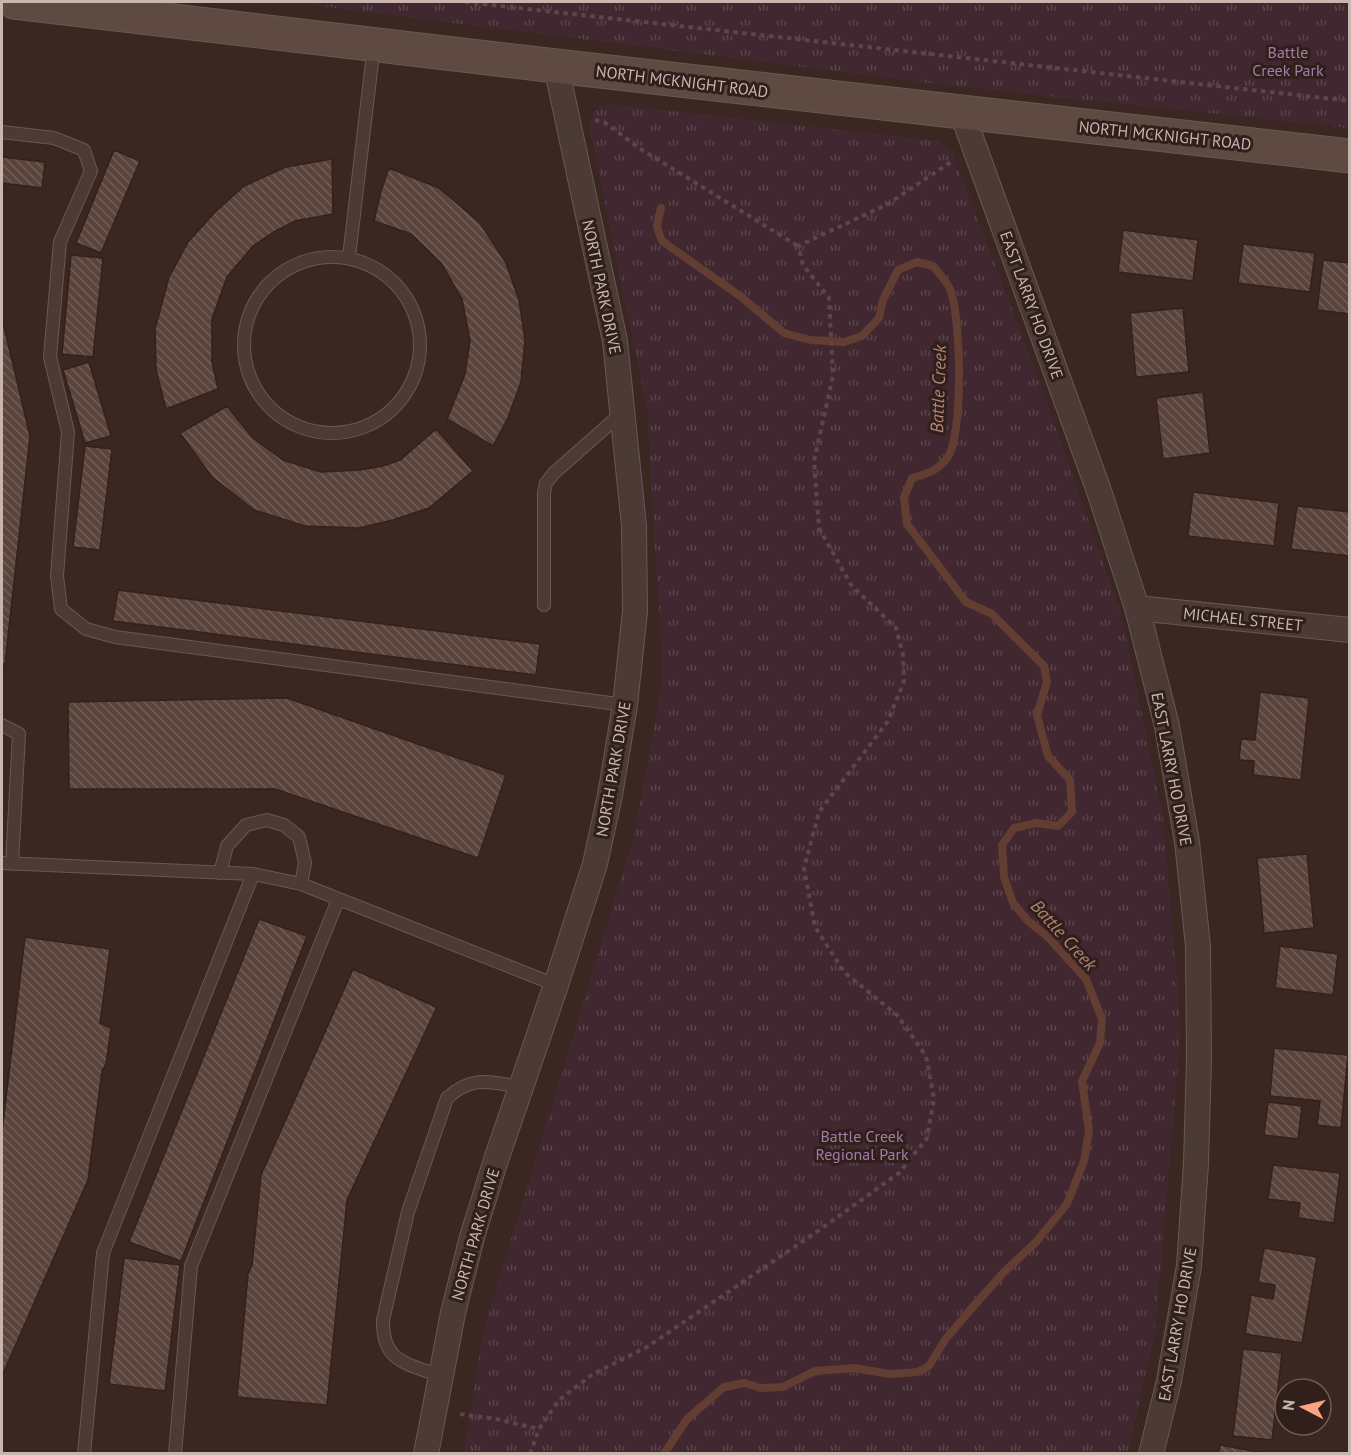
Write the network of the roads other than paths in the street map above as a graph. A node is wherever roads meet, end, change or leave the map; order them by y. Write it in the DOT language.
graph roads {
  1 [pos="14,2"];
  2 [pos="374,44"];
  3 [pos="556,66"];
  4 [pos="962,113"];
  5 [pos="2,132"];
  6 [pos="1350,156"];
  7 [pos="349,257"];
  8 [pos="623,411"];
  9 [pos="544,605"];
  10 [pos="1137,608"];
  11 [pos="1350,630"];
  12 [pos="625,705"];
  13 [pos="2,725"];
  14 [pos="7,864"];
  15 [pos="220,873"];
  16 [pos="253,874"];
  17 [pos="301,884"];
  18 [pos="338,900"];
  19 [pos="556,985"];
  20 [pos="521,1087"];
  21 [pos="440,1376"];
  22 [pos="84,1454"];
  23 [pos="175,1454"];
  24 [pos="426,1454"];
  25 [pos="1151,1454"];
  1 -- 2 [label="main road, NORTH MCKNIGHT ROAD"];
  2 -- 3 [label="main road, NORTH MCKNIGHT ROAD"];
  2 -- 7 [label="lane"];
  3 -- 4 [label="main road, NORTH MCKNIGHT ROAD"];
  3 -- 8 [label="street, NORTH PARK DRIVE"];
  4 -- 6 [label="main road, NORTH MCKNIGHT ROAD"];
  4 -- 10 [label="street, EAST LARRY HO DRIVE"];
  5 -- 12 [label="lane"];
  7 -- 7 [label="lane"];
  8 -- 9 [label="lane"];
  8 -- 12 [label="street, NORTH PARK DRIVE"];
  10 -- 11 [label="street, MICHAEL STREET"];
  10 -- 25 [label="street, EAST LARRY HO DRIVE"];
  12 -- 19 [label="street, NORTH PARK DRIVE"];
  13 -- 14 [label="lane"];
  14 -- 15 [label="lane"];
  15 -- 16 [label="lane"];
  15 -- 17 [label="lane"];
  16 -- 17 [label="lane"];
  16 -- 22 [label="lane"];
  17 -- 18 [label="lane"];
  18 -- 19 [label="lane"];
  18 -- 23 [label="lane"];
  19 -- 20 [label="street, NORTH PARK DRIVE"];
  20 -- 21 [label="street, NORTH PARK DRIVE"];
  20 -- 21 [label="lane"];
  21 -- 24 [label="street, NORTH PARK DRIVE"];
}
